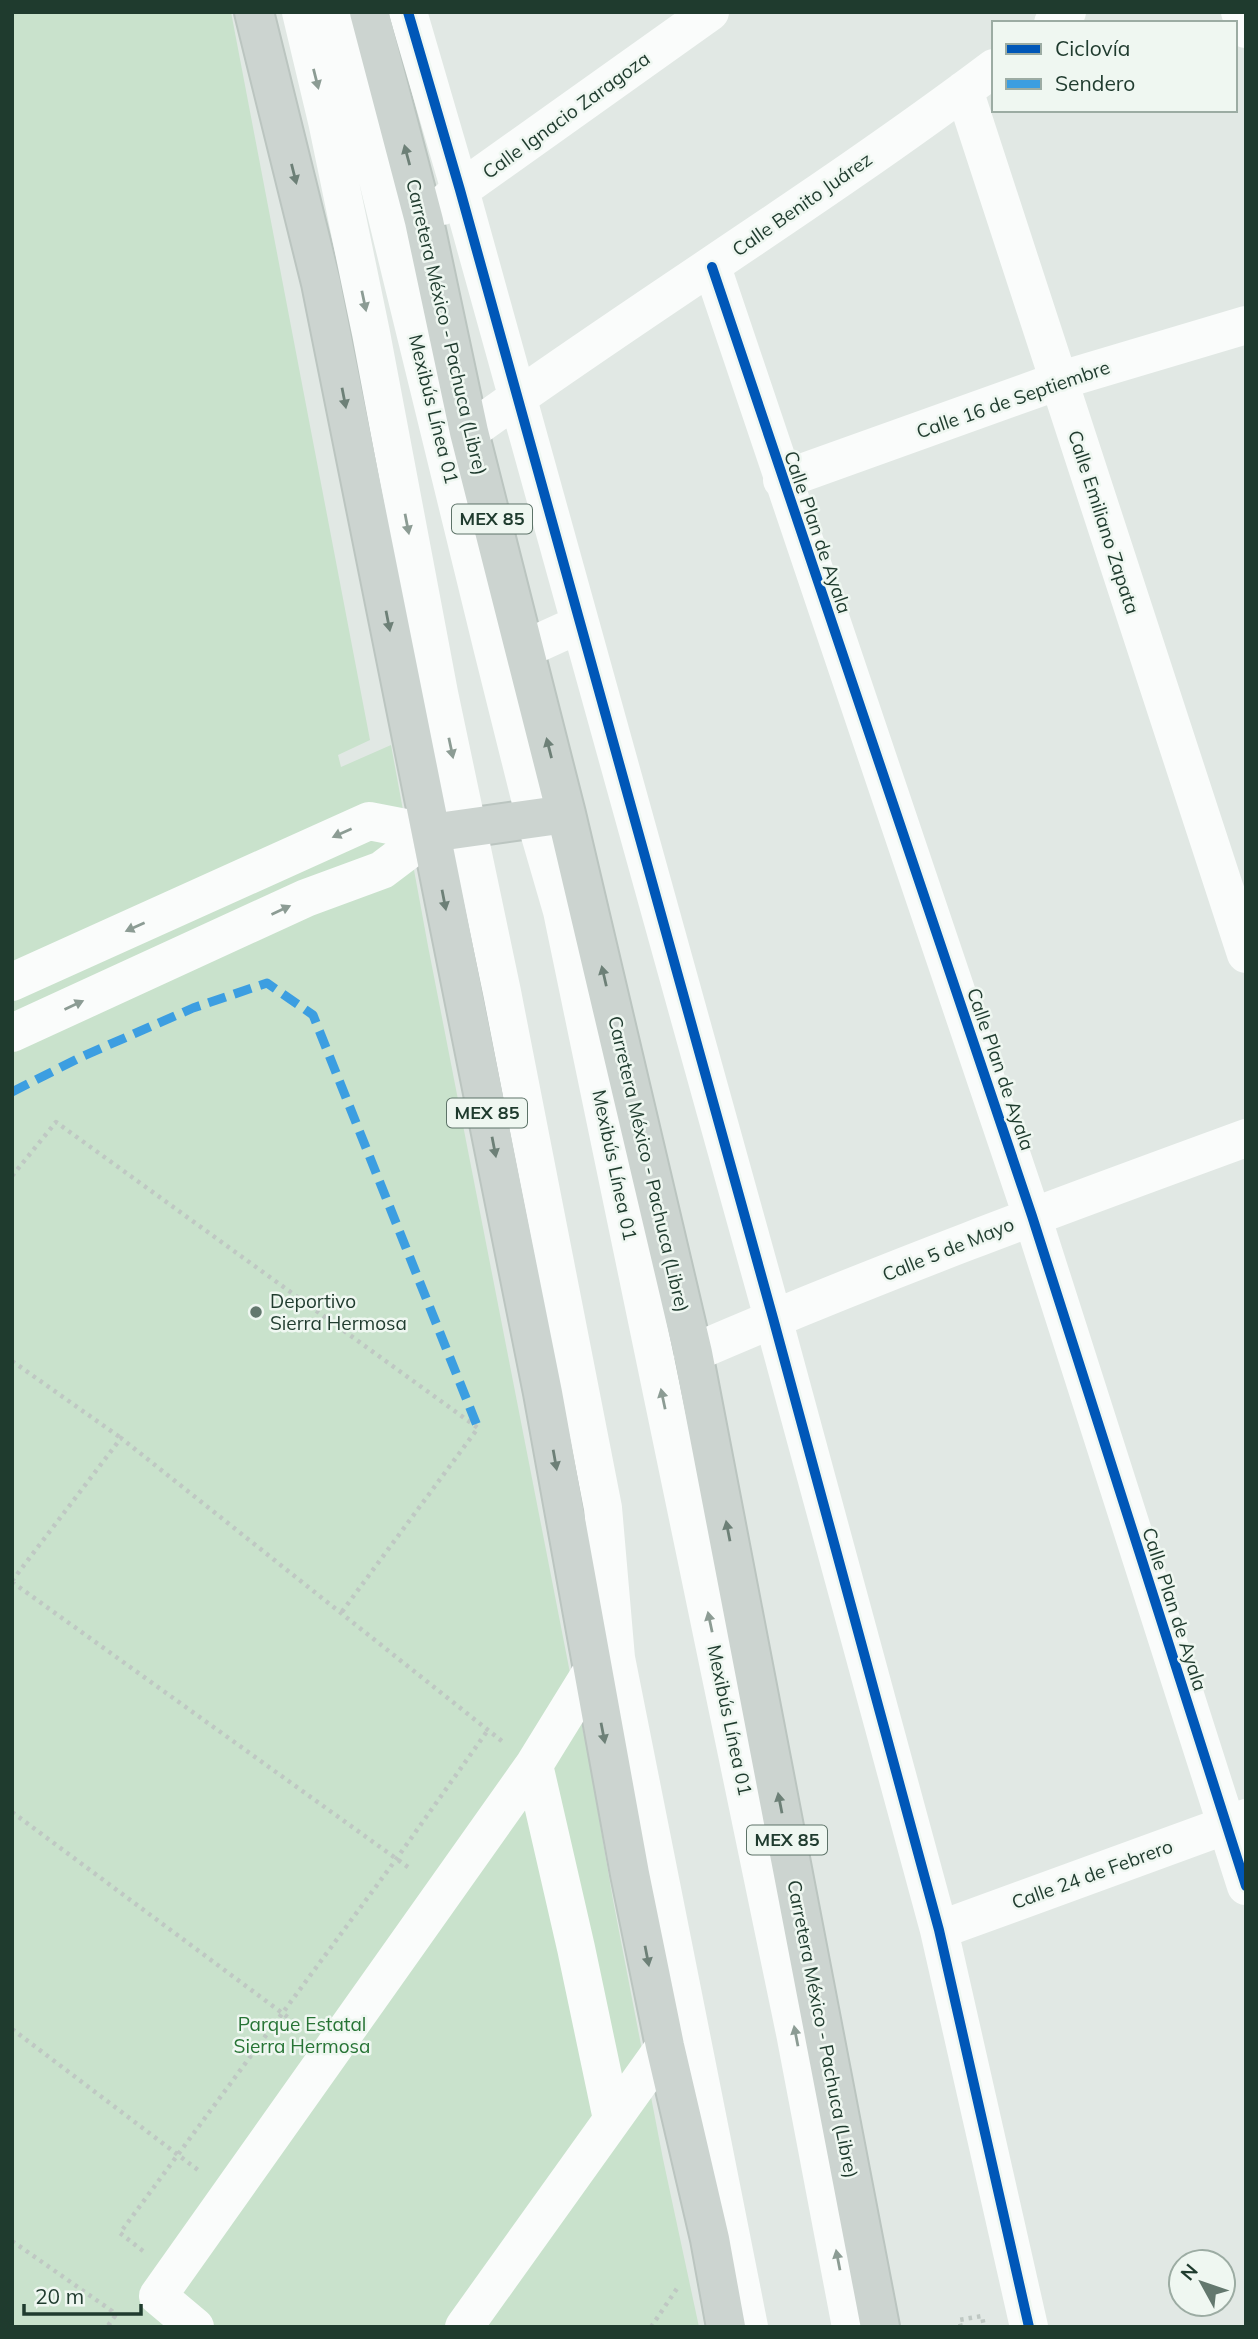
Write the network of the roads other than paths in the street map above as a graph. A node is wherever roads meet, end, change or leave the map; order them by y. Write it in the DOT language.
graph roads {
  1 [pos="254,12"];
  2 [pos="300,12"];
  3 [pos="337,12"];
  4 [pos="369,12"];
  5 [pos="408,12"];
  6 [pos="710,12"];
  7 [pos="1240,12"];
  8 [pos="1246,29"];
  9 [pos="992,69"];
  10 [pos="964,90"];
  11 [pos="460,190"];
  12 [pos="424,221"];
  13 [pos="712,267"];
  14 [pos="1246,325"];
  15 [pos="1058,381"];
  16 [pos="517,397"];
  17 [pos="470,432"];
  18 [pos="782,480"];
  19 [pos="580,624"];
  20 [pos="525,649"];
  21 [pos="551,816"];
  22 [pos="469,828"];
  23 [pos="431,833"];
  24 [pos="1246,954"];
  25 [pos="12,982"];
  26 [pos="12,1033"];
  27 [pos="1246,1138"];
  28 [pos="1032,1216"];
  29 [pos="773,1318"];
  30 [pos="693,1353"];
  31 [pos="592,1671"];
  32 [pos="534,1765"];
  33 [pos="1235,1821"];
  34 [pos="1246,1886"];
  35 [pos="939,1930"];
  36 [pos="665,2046"];
  37 [pos="612,2119"];
  38 [pos="195,2327"];
  39 [pos="464,2327"];
  40 [pos="726,2327"];
  41 [pos="749,2327"];
  42 [pos="851,2327"];
  43 [pos="880,2327"];
  44 [pos="1029,2327"];
  1 -- 23 [label="main road, MEX 85, one-way"];
  2 -- 22 [label="street, one-way"];
  3 -- 21 [label="street, Mexibús Línea 01"];
  12 -- 4 [label="main road, Carretera México - Pachuca (Libre) / MEX 85, one-way"];
  5 -- 11 [label="street"];
  6 -- 11 [label="street, Calle Ignacio Zaragoza"];
  7 -- 8 [label="street"];
  9 -- 10 [label="street, Calle Benito Juárez"];
  10 -- 13 [label="street, Calle Benito Juárez"];
  10 -- 15 [label="street, Calle Emiliano Zapata"];
  11 -- 12 [label="street, Calle Ignacio Zaragoza"];
  11 -- 16 [label="street"];
  12 -- 17 [label="main road, Carretera México - Pachuca (Libre) / MEX 85"];
  13 -- 16 [label="street, Calle Benito Juárez"];
  13 -- 18 [label="street, Calle Plan de Ayala"];
  14 -- 15 [label="street, Calle 16 de Septiembre"];
  15 -- 18 [label="street, Calle 16 de Septiembre"];
  15 -- 24 [label="street, Calle Emiliano Zapata"];
  16 -- 17 [label="street, Calle Benito Juárez"];
  16 -- 19 [label="street"];
  17 -- 20 [label="main road, Carretera México - Pachuca (Libre) / MEX 85"];
  18 -- 28 [label="street, Calle Plan de Ayala"];
  19 -- 20 [label="street"];
  19 -- 29 [label="street"];
  21 -- 20 [label="main road, Carretera México - Pachuca (Libre) / MEX 85, one-way"];
  21 -- 22 [label="main road"];
  30 -- 21 [label="main road, Carretera México - Pachuca (Libre) / MEX 85, one-way"];
  42 -- 21 [label="street, Mexibús Línea 01, one-way"];
  22 -- 23 [label="main road"];
  22 -- 41 [label="street"];
  23 -- 25 [label="street, one-way"];
  26 -- 23 [label="street, one-way"];
  23 -- 31 [label="main road, MEX 85, one-way"];
  27 -- 28 [label="street, Calle 5 de Mayo"];
  28 -- 29 [label="street, Calle 5 de Mayo"];
  28 -- 33 [label="street, Calle Plan de Ayala"];
  29 -- 30 [label="street, Calle 5 de Mayo"];
  29 -- 35 [label="street"];
  43 -- 30 [label="main road, Carretera México - Pachuca (Libre) / MEX 85, one-way"];
  31 -- 32 [label="street"];
  31 -- 36 [label="main road, MEX 85, one-way"];
  32 -- 37 [label="street"];
  32 -- 38 [label="street"];
  33 -- 34 [label="street, Calle Plan de Ayala"];
  33 -- 35 [label="street, Calle 24 de Febrero"];
  35 -- 44 [label="street"];
  36 -- 37 [label="street"];
  36 -- 40 [label="main road, MEX 85"];
  37 -- 39 [label="street"];
}
